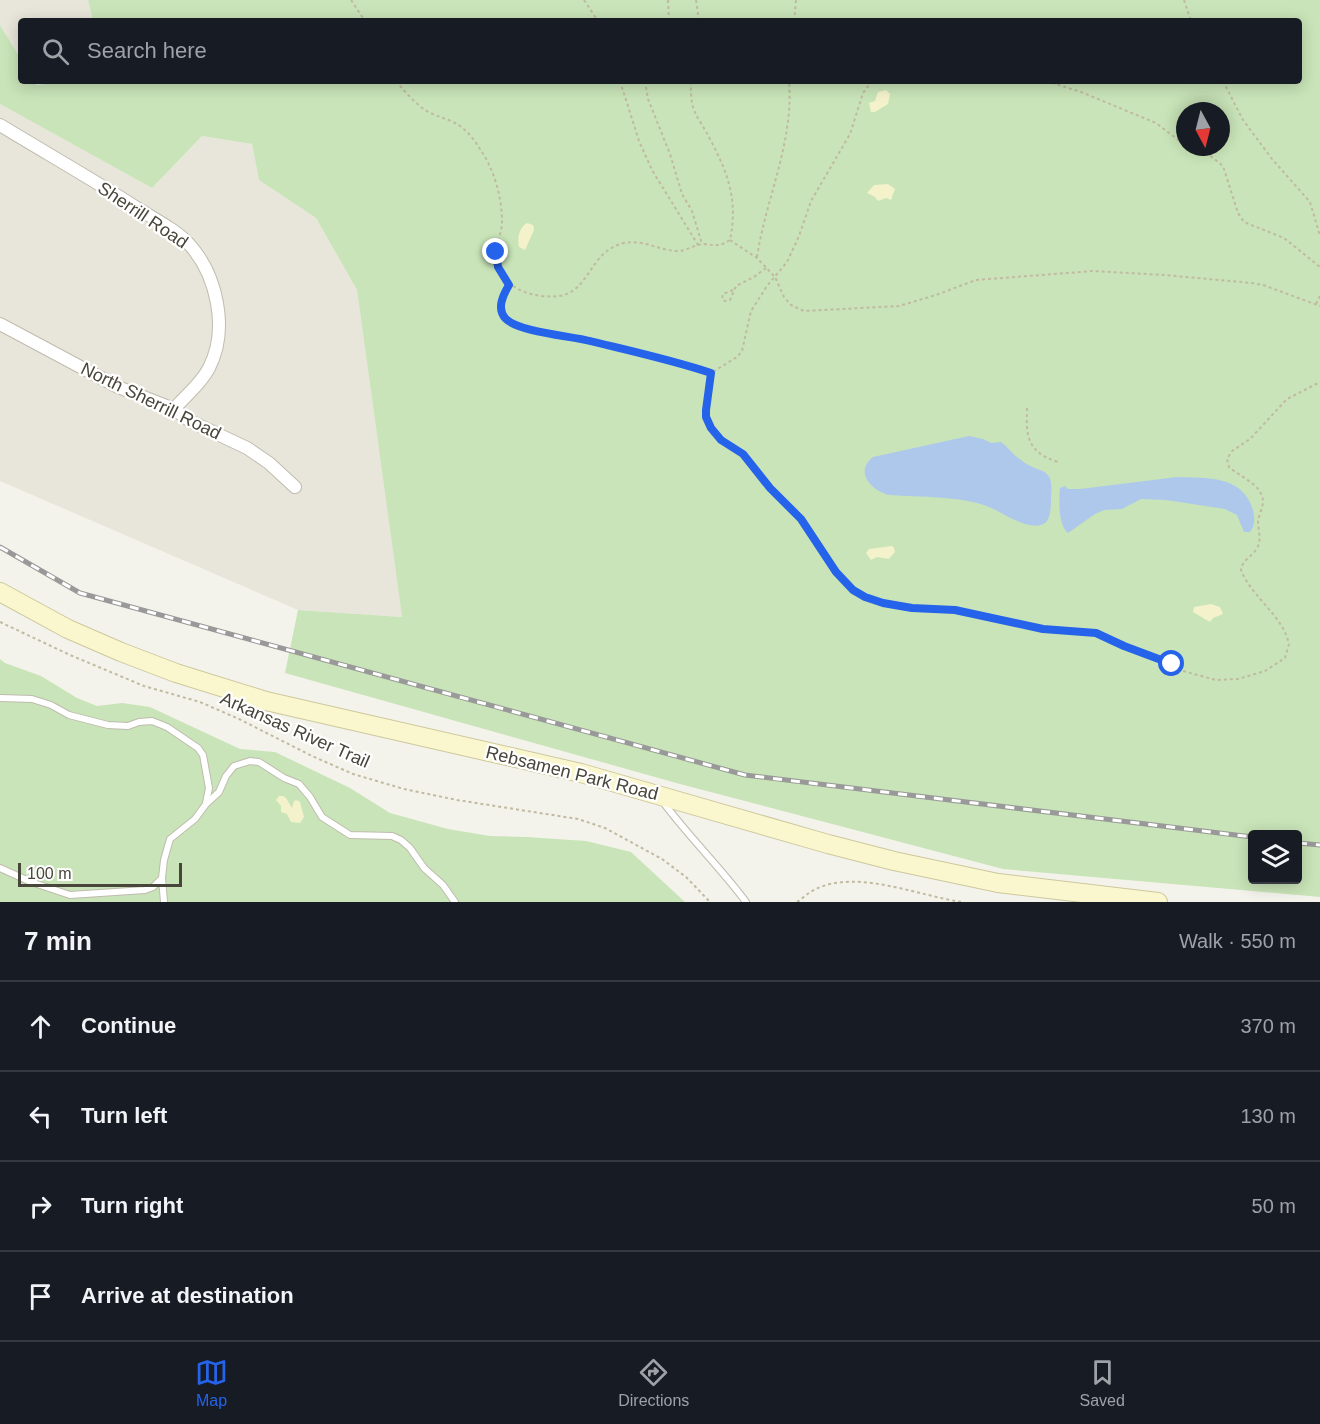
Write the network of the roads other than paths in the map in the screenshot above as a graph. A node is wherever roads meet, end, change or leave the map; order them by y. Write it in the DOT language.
graph roads {
  1 [pos="0,125"];
  2 [pos="0,324"];
  3 [pos="174,409"];
  4 [pos="295,487"];
  5 [pos="0,592"];
  6 [pos="0,698"];
  7 [pos="658,794"];
  8 [pos="206,804"];
  9 [pos="0,868"];
  10 [pos="162,878"];
  11 [pos="164,902"];
  12 [pos="455,902"];
  13 [pos="746,902"];
  14 [pos="1158,902"];
  1 -- 3 [label="street, Sherrill Road"];
  2 -- 3 [label="street, North Sherrill Road"];
  3 -- 4 [label="street, North Sherrill Road"];
  5 -- 7 [label="street, Rebsamen Park Road"];
  6 -- 8 [label="lane"];
  7 -- 13 [label="lane"];
  7 -- 14 [label="street, Rebsamen Park Road"];
  8 -- 10 [label="lane"];
  8 -- 12 [label="lane"];
  9 -- 10 [label="lane"];
  10 -- 11 [label="lane"];
}
